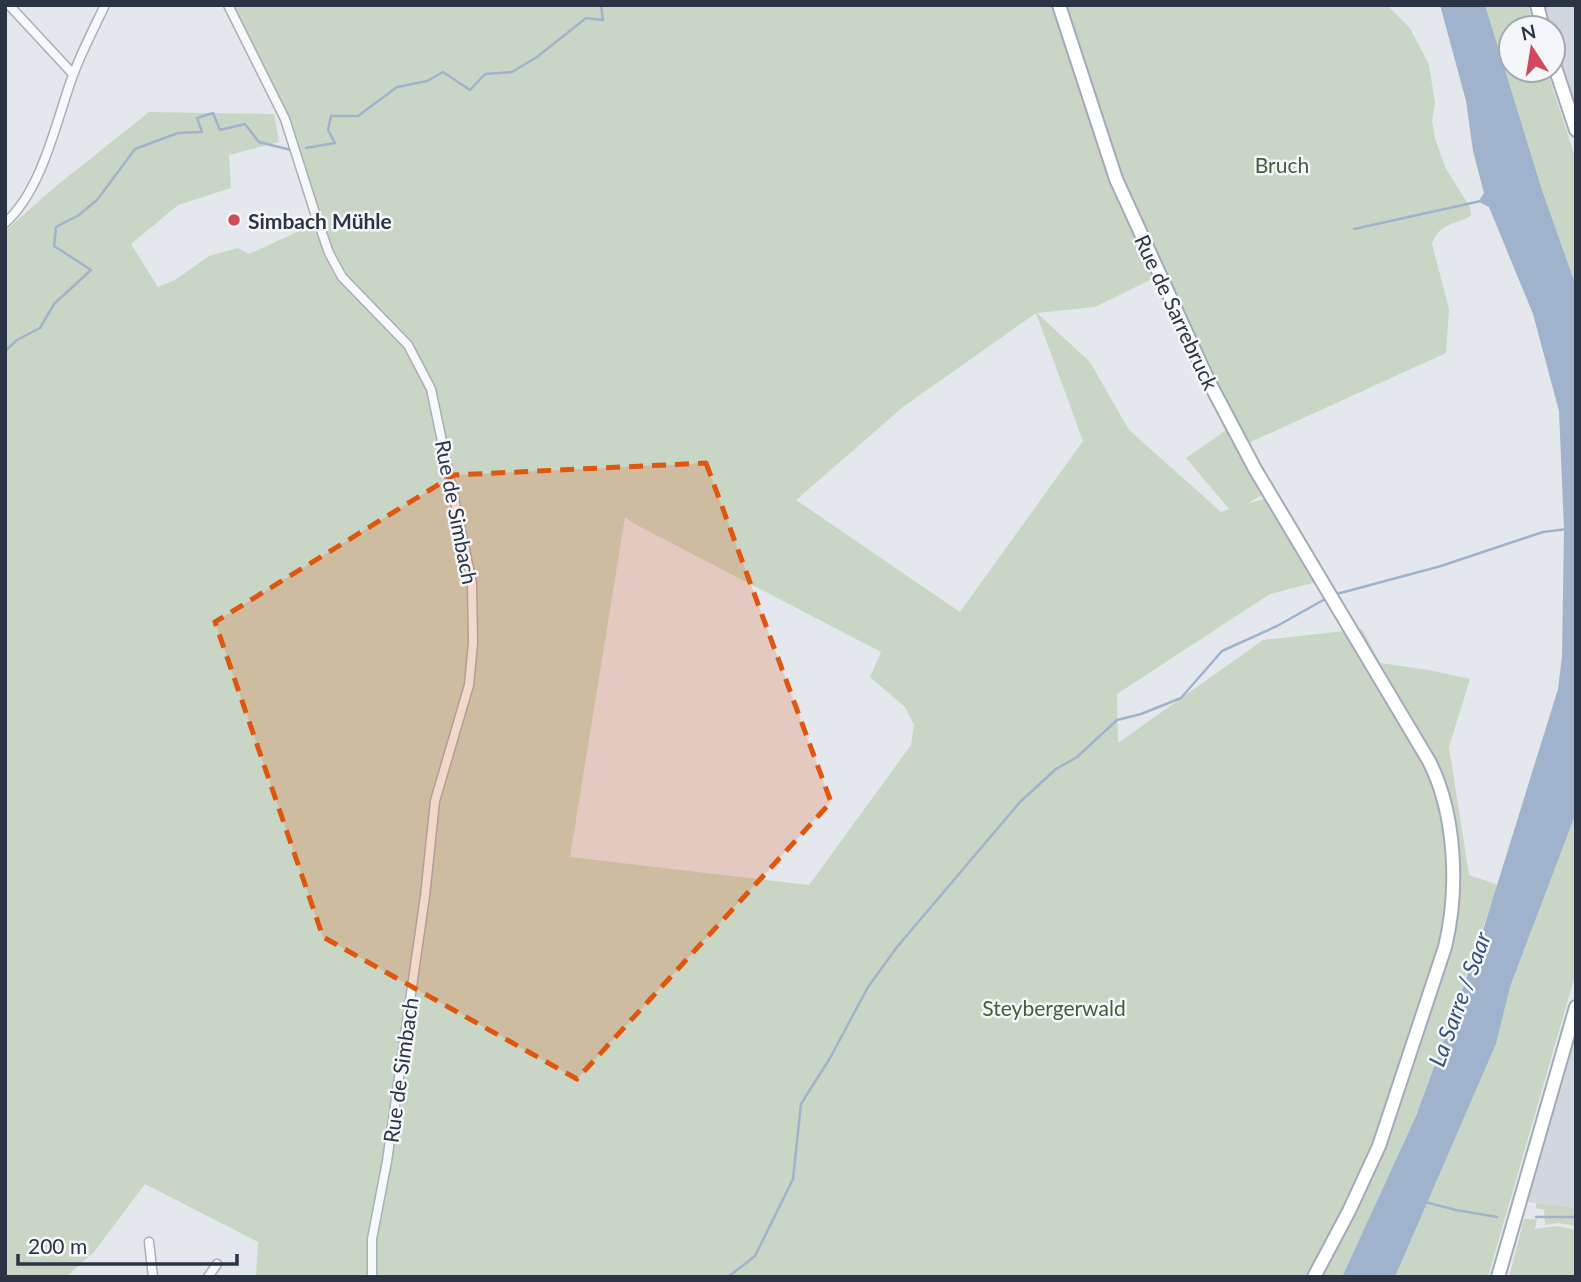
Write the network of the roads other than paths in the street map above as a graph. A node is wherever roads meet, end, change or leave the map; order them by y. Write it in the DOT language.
graph roads {
  1 [pos="9,5"];
  2 [pos="105,5"];
  3 [pos="228,5"];
  4 [pos="1059,5"];
  5 [pos="74,74"];
  6 [pos="1561,84"];
  7 [pos="1576,130"];
  8 [pos="5,223"];
  9 [pos="1576,1007"];
  10 [pos="149,1242"];
  11 [pos="217,1264"];
  12 [pos="153,1277"];
  13 [pos="208,1277"];
  14 [pos="372,1277"];
  15 [pos="1314,1277"];
  16 [pos="1498,1277"];
  1 -- 5 [label="street"];
  2 -- 5 [label="street"];
  3 -- 14 [label="street, Rue de Simbach"];
  4 -- 15 [label="main road, Rue de Sarrebruck"];
  5 -- 8 [label="street"];
  6 -- 7 [label="main road"];
  9 -- 16 [label="main road"];
  10 -- 12 [label="street"];
  11 -- 13 [label="street"];
}
